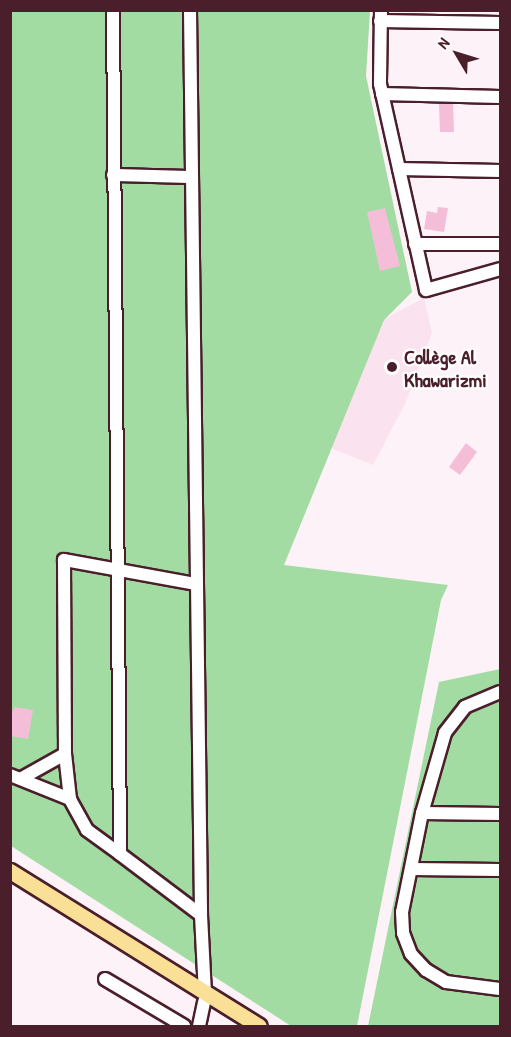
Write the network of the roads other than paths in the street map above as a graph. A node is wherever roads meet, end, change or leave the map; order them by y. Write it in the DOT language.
graph roads {
  1 [pos="113,10"];
  2 [pos="190,10"];
  3 [pos="380,16"];
  4 [pos="501,23"];
  5 [pos="382,94"];
  6 [pos="501,97"];
  7 [pos="399,169"];
  8 [pos="501,171"];
  9 [pos="112,175"];
  10 [pos="192,177"];
  11 [pos="415,244"];
  12 [pos="501,244"];
  13 [pos="501,269"];
  14 [pos="116,570"];
  15 [pos="196,584"];
  16 [pos="501,692"];
  17 [pos="65,754"];
  18 [pos="16,776"];
  19 [pos="70,799"];
  20 [pos="422,813"];
  21 [pos="501,814"];
  22 [pos="120,854"];
  23 [pos="411,869"];
  24 [pos="501,870"];
  25 [pos="10,871"];
  26 [pos="10,881"];
  27 [pos="201,915"];
  28 [pos="105,979"];
  29 [pos="501,989"];
  30 [pos="205,997"];
  31 [pos="184,1026"];
  32 [pos="199,1026"];
  33 [pos="243,1026"];
  34 [pos="259,1026"];
  1 -- 9 [label="street"];
  2 -- 10 [label="street"];
  3 -- 4 [label="street"];
  3 -- 5 [label="street"];
  5 -- 6 [label="street"];
  5 -- 7 [label="street"];
  7 -- 8 [label="street"];
  7 -- 11 [label="street"];
  9 -- 10 [label="street"];
  9 -- 14 [label="street"];
  10 -- 15 [label="street"];
  11 -- 12 [label="street"];
  11 -- 13 [label="street"];
  14 -- 15 [label="street"];
  14 -- 17 [label="street"];
  14 -- 22 [label="street"];
  15 -- 27 [label="street"];
  16 -- 20 [label="street"];
  17 -- 18 [label="street"];
  17 -- 19 [label="street"];
  18 -- 19 [label="street"];
  19 -- 22 [label="street"];
  20 -- 21 [label="street"];
  20 -- 23 [label="street"];
  22 -- 27 [label="street"];
  23 -- 24 [label="street"];
  23 -- 29 [label="street"];
  25 -- 30 [label="main road"];
  26 -- 30 [label="main road"];
  27 -- 30 [label="street"];
  28 -- 31 [label="street"];
  30 -- 32 [label="street"];
  30 -- 33 [label="main road"];
  30 -- 34 [label="main road"];
}
